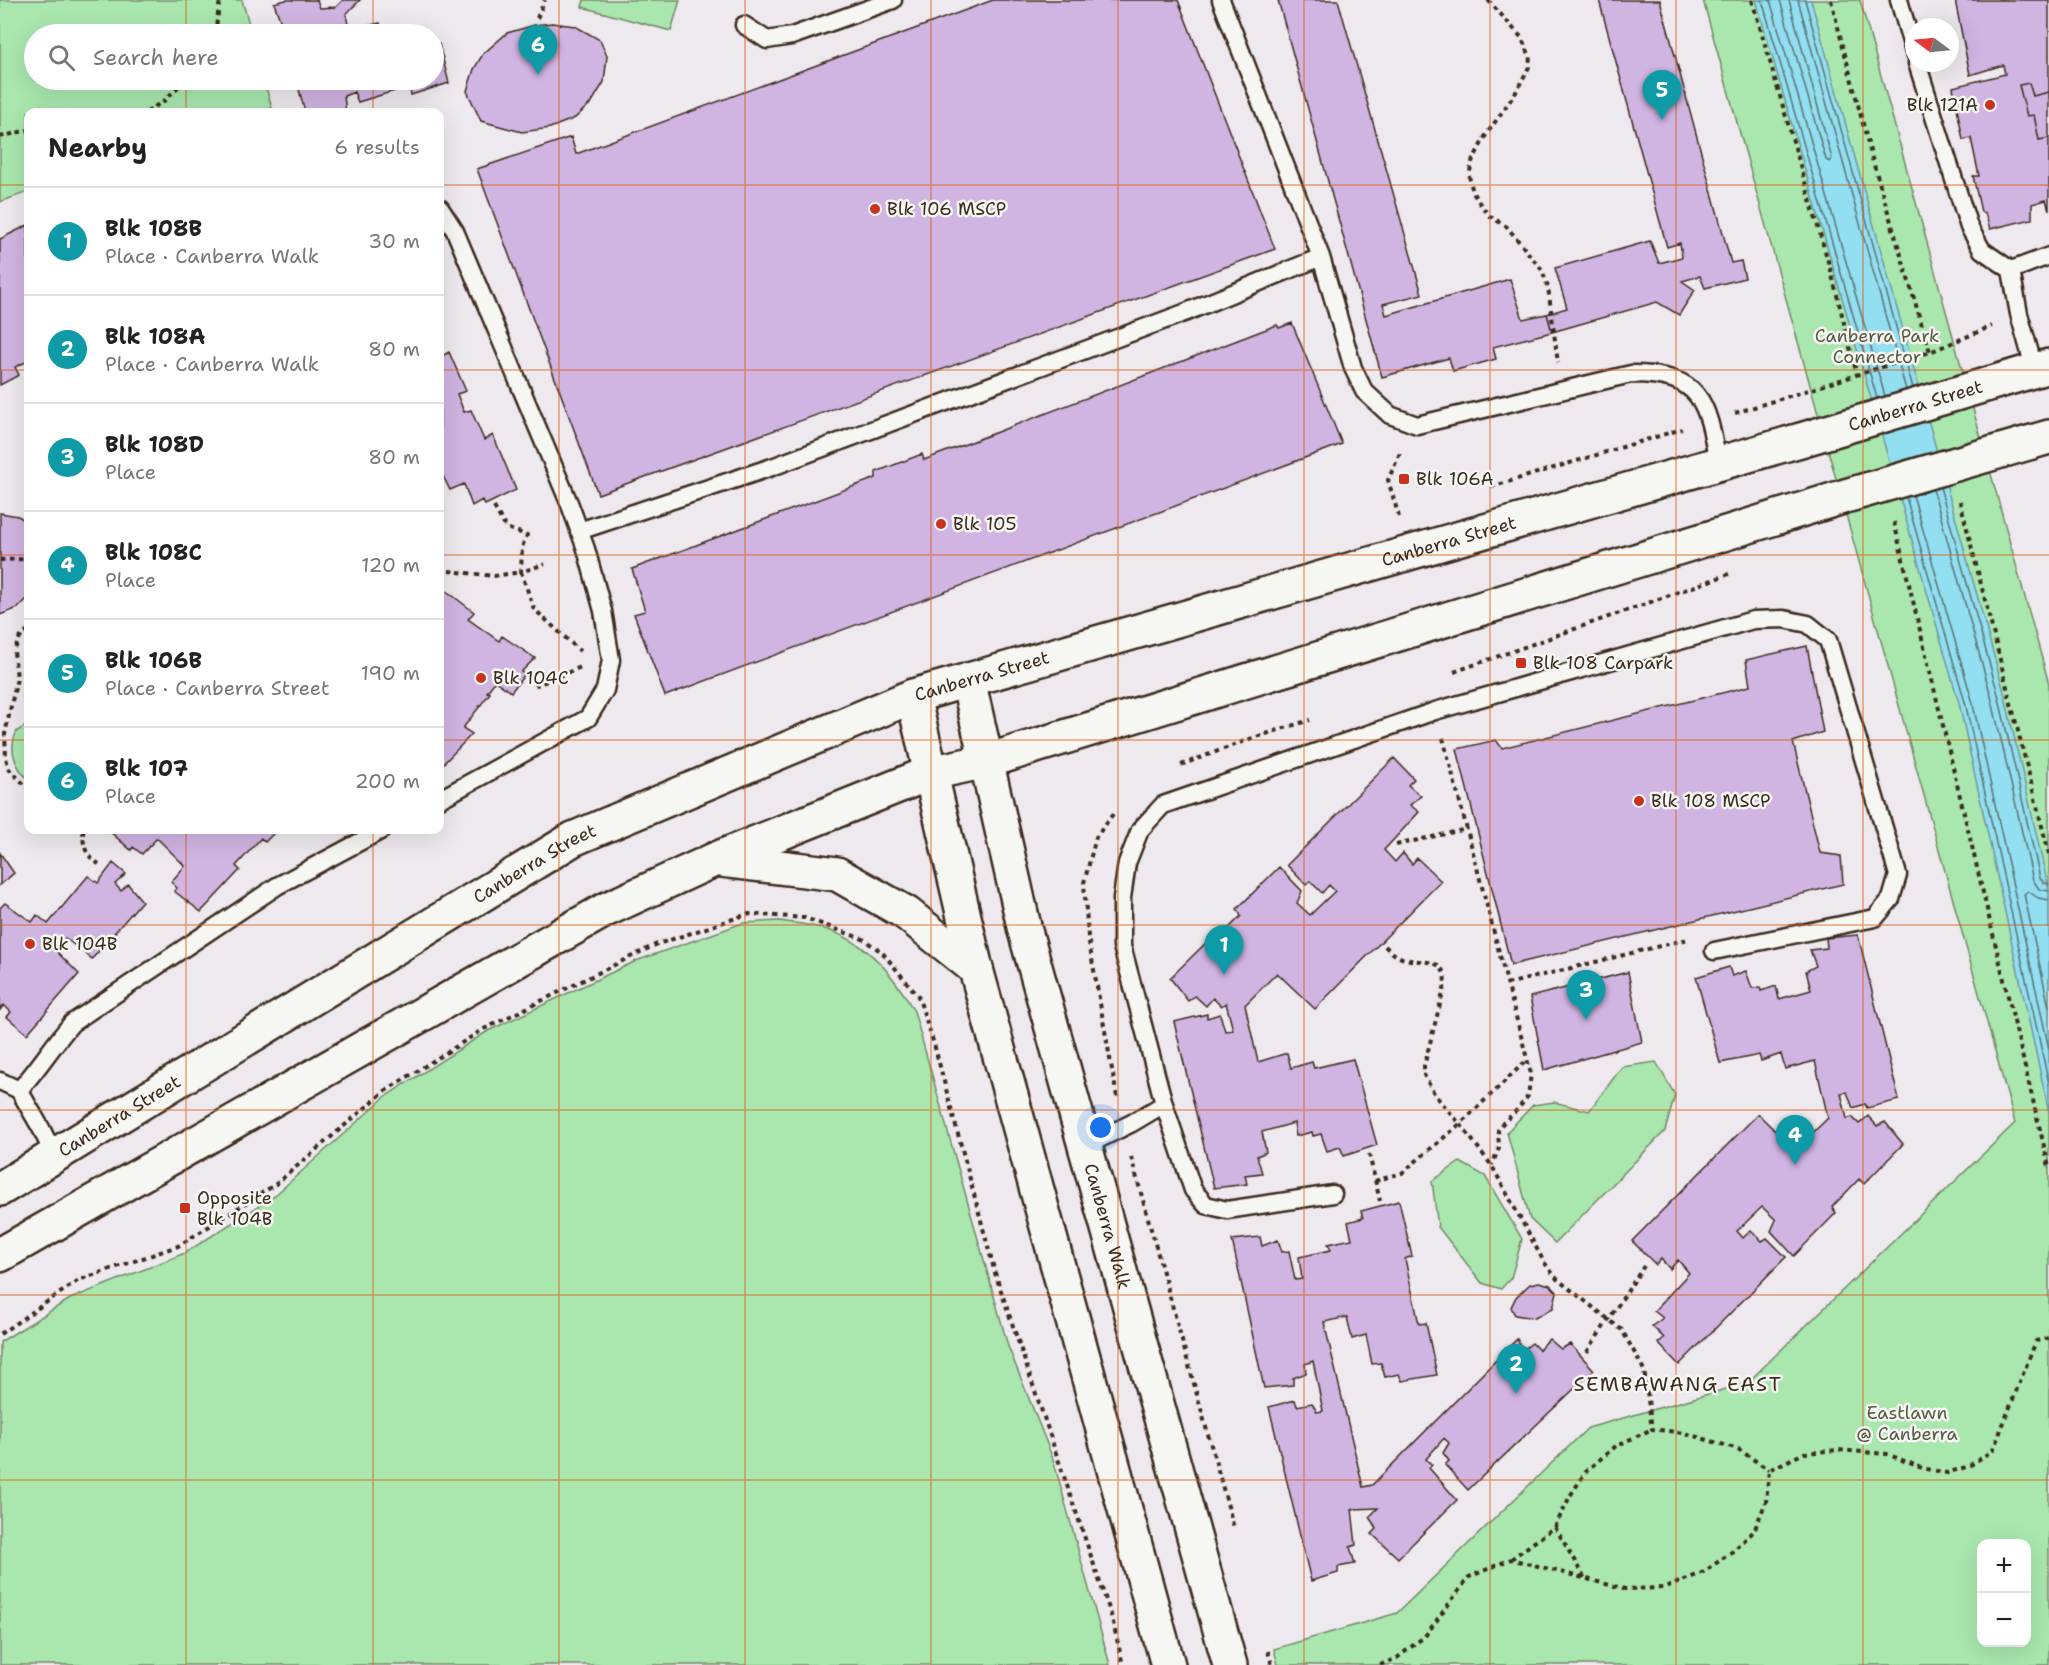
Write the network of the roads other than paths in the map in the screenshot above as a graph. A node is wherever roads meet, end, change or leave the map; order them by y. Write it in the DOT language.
graph roads {
  1 [pos="893,0"];
  2 [pos="1221,0"];
  3 [pos="1899,0"];
  4 [pos="1905,21"];
  5 [pos="744,25"];
  6 [pos="1920,72"];
  7 [pos="444,214"];
  8 [pos="2049,256"];
  9 [pos="1321,257"];
  10 [pos="2011,270"];
  11 [pos="2042,369"];
  12 [pos="2049,437"];
  13 [pos="1718,464"];
  14 [pos="579,531"];
  15 [pos="968,680"];
  16 [pos="913,696"];
  17 [pos="987,761"];
  18 [pos="930,773"];
  19 [pos="444,797"];
  20 [pos="374,834"];
  21 [pos="716,859"];
  22 [pos="1714,951"];
  23 [pos="976,969"];
  24 [pos="0,1081"];
  25 [pos="19,1090"];
  26 [pos="1164,1104"];
  27 [pos="1085,1146"];
  28 [pos="54,1156"];
  29 [pos="0,1189"];
  30 [pos="1333,1194"];
  31 [pos="0,1255"];
  32 [pos="1168,1665"];
  33 [pos="1230,1665"];
  1 -- 5 [label="lane"];
  2 -- 9 [label="lane"];
  3 -- 4 [label="lane"];
  6 -- 10 [label="lane"];
  7 -- 14 [label="lane"];
  8 -- 10 [label="lane"];
  9 -- 13 [label="lane"];
  9 -- 14 [label="lane"];
  10 -- 11 [label="lane"];
  11 -- 13 [label="street, Canberra Street"];
  12 -- 17 [label="street"];
  13 -- 15 [label="street, Canberra Street"];
  14 -- 19 [label="lane"];
  15 -- 16 [label="street, Canberra Street"];
  15 -- 17 [label="street, Canberra Walk"];
  16 -- 18 [label="street"];
  16 -- 28 [label="street, Canberra Street"];
  17 -- 18 [label="street"];
  17 -- 27 [label="street, Canberra Walk"];
  18 -- 21 [label="street"];
  18 -- 23 [label="street"];
  20 -- 25 [label="lane"];
  21 -- 23 [label="street"];
  21 -- 31 [label="street"];
  22 -- 26 [label="lane"];
  23 -- 32 [label="street"];
  24 -- 25 [label="lane"];
  25 -- 28 [label="lane"];
  26 -- 27 [label="lane"];
  26 -- 30 [label="lane"];
  27 -- 33 [label="street, Canberra Walk"];
  28 -- 29 [label="street, Canberra Street"];
}
